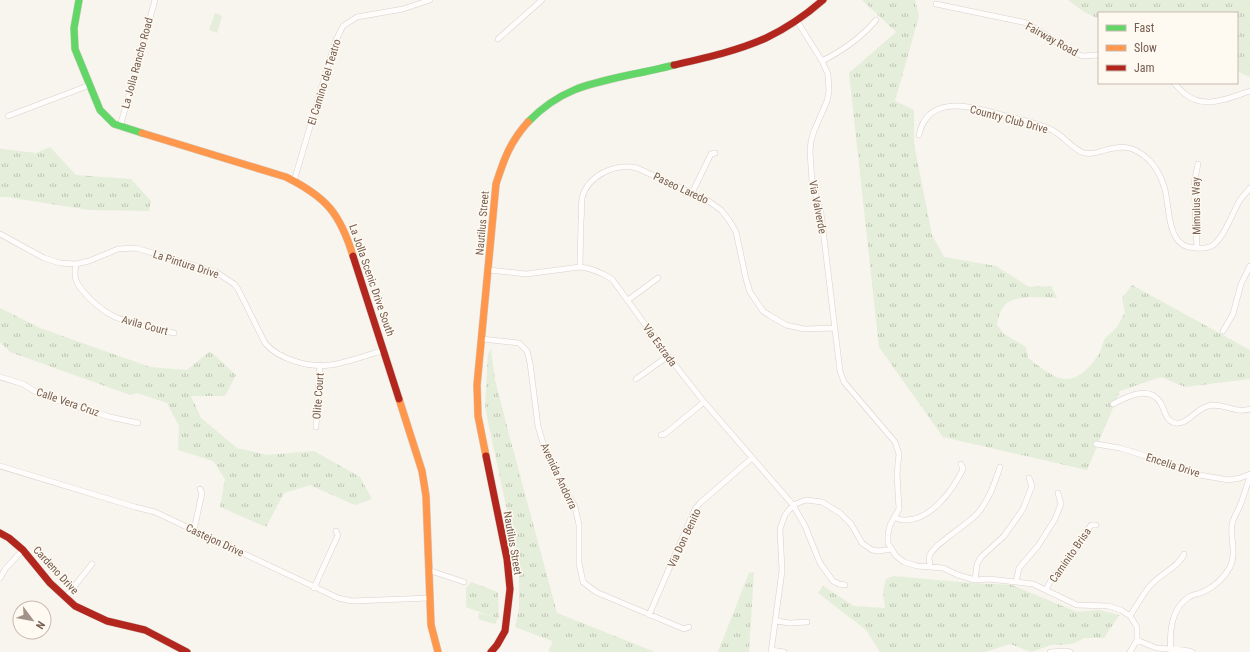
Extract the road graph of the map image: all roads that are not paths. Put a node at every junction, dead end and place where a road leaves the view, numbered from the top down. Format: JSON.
{"nodes":[{"id":1,"x":79,"y":0,"type":"edge"},
{"id":2,"x":155,"y":0,"type":"edge"},
{"id":3,"x":430,"y":0,"type":"edge"},
{"id":4,"x":542,"y":0,"type":"edge"},
{"id":5,"x":823,"y":0,"type":"edge"},
{"id":6,"x":936,"y":4,"type":"dead end"},
{"id":7,"x":876,"y":20,"type":"dead end"},
{"id":8,"x":797,"y":21,"type":"junction"},
{"id":9,"x":498,"y":39,"type":"dead end"},
{"id":10,"x":1098,"y":55,"type":"edge"},
{"id":11,"x":822,"y":61,"type":"junction"},
{"id":12,"x":1175,"y":84,"type":"edge"},
{"id":13,"x":90,"y":85,"type":"junction"},
{"id":14,"x":1250,"y":91,"type":"edge"},
{"id":15,"x":8,"y":116,"type":"dead end"},
{"id":16,"x":120,"y":127,"type":"junction"},
{"id":17,"x":919,"y":134,"type":"dead end"},
{"id":18,"x":715,"y":153,"type":"dead end"},
{"id":19,"x":1198,"y":164,"type":"dead end"},
{"id":20,"x":294,"y":181,"type":"junction"},
{"id":21,"x":1250,"y":188,"type":"edge"},
{"id":22,"x":692,"y":193,"type":"junction"},
{"id":23,"x":0,"y":234,"type":"edge"},
{"id":24,"x":1197,"y":248,"type":"junction"},
{"id":25,"x":76,"y":264,"type":"junction"},
{"id":26,"x":1250,"y":266,"type":"edge"},
{"id":27,"x":580,"y":267,"type":"junction"},
{"id":28,"x":489,"y":270,"type":"junction"},
{"id":29,"x":658,"y":278,"type":"dead end"},
{"id":30,"x":628,"y":300,"type":"junction"},
{"id":31,"x":834,"y":328,"type":"junction"},
{"id":32,"x":1223,"y":331,"type":"dead end"},
{"id":33,"x":174,"y":332,"type":"dead end"},
{"id":34,"x":481,"y":339,"type":"junction"},
{"id":35,"x":384,"y":350,"type":"junction"},
{"id":36,"x":668,"y":356,"type":"junction"},
{"id":37,"x":320,"y":365,"type":"junction"},
{"id":38,"x":0,"y":377,"type":"edge"},
{"id":39,"x":636,"y":379,"type":"dead end"},
{"id":40,"x":704,"y":402,"type":"junction"},
{"id":41,"x":1113,"y":404,"type":"dead end"},
{"id":42,"x":1250,"y":409,"type":"edge"},
{"id":43,"x":138,"y":423,"type":"dead end"},
{"id":44,"x":316,"y":427,"type":"dead end"},
{"id":45,"x":661,"y":434,"type":"dead end"},
{"id":46,"x":1096,"y":444,"type":"dead end"},
{"id":47,"x":752,"y":458,"type":"junction"},
{"id":48,"x":961,"y":464,"type":"dead end"},
{"id":49,"x":0,"y":466,"type":"edge"},
{"id":50,"x":1000,"y":467,"type":"dead end"},
{"id":51,"x":1250,"y":475,"type":"edge"},
{"id":52,"x":1029,"y":478,"type":"dead end"},
{"id":53,"x":200,"y":489,"type":"dead end"},
{"id":54,"x":1058,"y":493,"type":"dead end"},
{"id":55,"x":793,"y":505,"type":"junction"},
{"id":56,"x":894,"y":517,"type":"junction"},
{"id":57,"x":1096,"y":525,"type":"dead end"},
{"id":58,"x":194,"y":530,"type":"junction"},
{"id":59,"x":336,"y":531,"type":"dead end"},
{"id":60,"x":0,"y":533,"type":"edge"},
{"id":61,"x":891,"y":549,"type":"junction"},
{"id":62,"x":23,"y":550,"type":"junction"},
{"id":63,"x":1184,"y":554,"type":"dead end"},
{"id":64,"x":92,"y":564,"type":"dead end"},
{"id":65,"x":930,"y":566,"type":"junction"},
{"id":66,"x":428,"y":570,"type":"junction"},
{"id":67,"x":0,"y":578,"type":"edge"},
{"id":68,"x":975,"y":580,"type":"junction"},
{"id":69,"x":464,"y":582,"type":"dead end"},
{"id":70,"x":1016,"y":582,"type":"junction"},
{"id":71,"x":845,"y":585,"type":"dead end"},
{"id":72,"x":314,"y":588,"type":"junction"},
{"id":73,"x":1046,"y":590,"type":"junction"},
{"id":74,"x":65,"y":598,"type":"junction"},
{"id":75,"x":430,"y":598,"type":"junction"},
{"id":76,"x":649,"y":614,"type":"junction"},
{"id":77,"x":1130,"y":616,"type":"junction"},
{"id":78,"x":776,"y":620,"type":"junction"},
{"id":79,"x":807,"y":622,"type":"dead end"},
{"id":80,"x":689,"y":627,"type":"dead end"},
{"id":81,"x":1137,"y":640,"type":"junction"},
{"id":82,"x":771,"y":651,"type":"edge"},
{"id":83,"x":1170,"y":651,"type":"edge"},
{"id":84,"x":187,"y":652,"type":"edge"},
{"id":85,"x":438,"y":652,"type":"edge"},
{"id":86,"x":492,"y":652,"type":"edge"},
{"id":87,"x":784,"y":652,"type":"edge"},
{"id":88,"x":1050,"y":652,"type":"edge"},
{"id":89,"x":1070,"y":652,"type":"edge"},
{"id":90,"x":1130,"y":652,"type":"edge"},
{"id":91,"x":1192,"y":652,"type":"edge"}],
"edges":[{"from":1,"to":13,"type":"street","name":"La Jolla Scenic Drive South"},
{"from":2,"to":16,"type":"street","name":"La Jolla Rancho Road"},
{"from":3,"to":20,"type":"street","name":"El Camino del Teatro"},
{"from":4,"to":9,"type":"street"},
{"from":5,"to":8,"type":"street","name":"Nautilus Street"},
{"from":6,"to":10,"type":"street","name":"Fairway Road"},
{"from":7,"to":11,"type":"street"},
{"from":8,"to":11,"type":"street","name":"Via Valverde"},
{"from":8,"to":28,"type":"street","name":"Nautilus Street"},
{"from":11,"to":31,"type":"street","name":"Via Valverde"},
{"from":12,"to":14,"type":"street"},
{"from":13,"to":15,"type":"street"},
{"from":13,"to":16,"type":"street","name":"La Jolla Scenic Drive South"},
{"from":16,"to":20,"type":"street","name":"La Jolla Scenic Drive South"},
{"from":17,"to":24,"type":"street","name":"Country Club Drive"},
{"from":18,"to":22,"type":"street"},
{"from":19,"to":24,"type":"street","name":"Mimulus Way"},
{"from":20,"to":35,"type":"street","name":"La Jolla Scenic Drive South"},
{"from":21,"to":24,"type":"street"},
{"from":22,"to":27,"type":"street","name":"Paseo Laredo"},
{"from":22,"to":31,"type":"street","name":"Paseo Laredo"},
{"from":23,"to":25,"type":"street","name":"La Pintura Drive"},
{"from":25,"to":33,"type":"street","name":"Avila Court"},
{"from":25,"to":37,"type":"street","name":"La Pintura Drive"},
{"from":26,"to":32,"type":"street"},
{"from":27,"to":28,"type":"street","name":"Via Estrada"},
{"from":27,"to":30,"type":"street","name":"Via Estrada"},
{"from":28,"to":34,"type":"street","name":"Nautilus Street"},
{"from":29,"to":30,"type":"street"},
{"from":30,"to":36,"type":"street","name":"Via Estrada"},
{"from":31,"to":56,"type":"street","name":"Via Valverde"},
{"from":34,"to":76,"type":"street","name":"Avenida Andorra"},
{"from":34,"to":86,"type":"street","name":"Nautilus Street"},
{"from":35,"to":37,"type":"street","name":"La Pintura Drive"},
{"from":35,"to":66,"type":"street","name":"La Jolla Scenic Drive South"},
{"from":36,"to":39,"type":"street"},
{"from":36,"to":40,"type":"street","name":"Via Estrada"},
{"from":37,"to":44,"type":"street","name":"Olite Court"},
{"from":38,"to":43,"type":"street","name":"Calle Vera Cruz"},
{"from":40,"to":45,"type":"street"},
{"from":40,"to":47,"type":"street","name":"Via Estrada"},
{"from":41,"to":42,"type":"street"},
{"from":46,"to":51,"type":"street","name":"Encelia Drive"},
{"from":47,"to":55,"type":"street","name":"Via Estrada"},
{"from":47,"to":76,"type":"street","name":"Via Don Benito"},
{"from":48,"to":56,"type":"street"},
{"from":49,"to":58,"type":"street","name":"Castejon Drive"},
{"from":50,"to":65,"type":"street"},
{"from":51,"to":83,"type":"street"},
{"from":52,"to":68,"type":"street"},
{"from":53,"to":58,"type":"street"},
{"from":54,"to":70,"type":"street"},
{"from":55,"to":61,"type":"street"},
{"from":55,"to":71,"type":"street","name":"Via Estrada"},
{"from":55,"to":78,"type":"street"},
{"from":56,"to":61,"type":"street","name":"Via Valverde"},
{"from":57,"to":73,"type":"street","name":"Caminito Brisa"},
{"from":58,"to":72,"type":"street","name":"Castejon Drive"},
{"from":59,"to":72,"type":"street"},
{"from":60,"to":62,"type":"street","name":"Cardeno Drive"},
{"from":61,"to":65,"type":"street"},
{"from":62,"to":67,"type":"street"},
{"from":62,"to":74,"type":"street","name":"Cardeno Drive"},
{"from":63,"to":77,"type":"street"},
{"from":64,"to":74,"type":"street"},
{"from":65,"to":68,"type":"street"},
{"from":66,"to":69,"type":"street"},
{"from":66,"to":75,"type":"street","name":"La Jolla Scenic Drive South"},
{"from":68,"to":70,"type":"street"},
{"from":70,"to":73,"type":"street"},
{"from":72,"to":75,"type":"street","name":"Castejon Drive"},
{"from":73,"to":77,"type":"street"},
{"from":74,"to":84,"type":"street","name":"Cardeno Drive"},
{"from":75,"to":85,"type":"street","name":"La Jolla Scenic Drive South"},
{"from":76,"to":80,"type":"street","name":"Avenida Andorra"},
{"from":77,"to":81,"type":"street"},
{"from":78,"to":79,"type":"street"},
{"from":78,"to":82,"type":"street"},
{"from":81,"to":83,"type":"street"},
{"from":81,"to":90,"type":"street"},
{"from":82,"to":87,"type":"street"},
{"from":83,"to":91,"type":"street"},
{"from":88,"to":89,"type":"street"}]}
